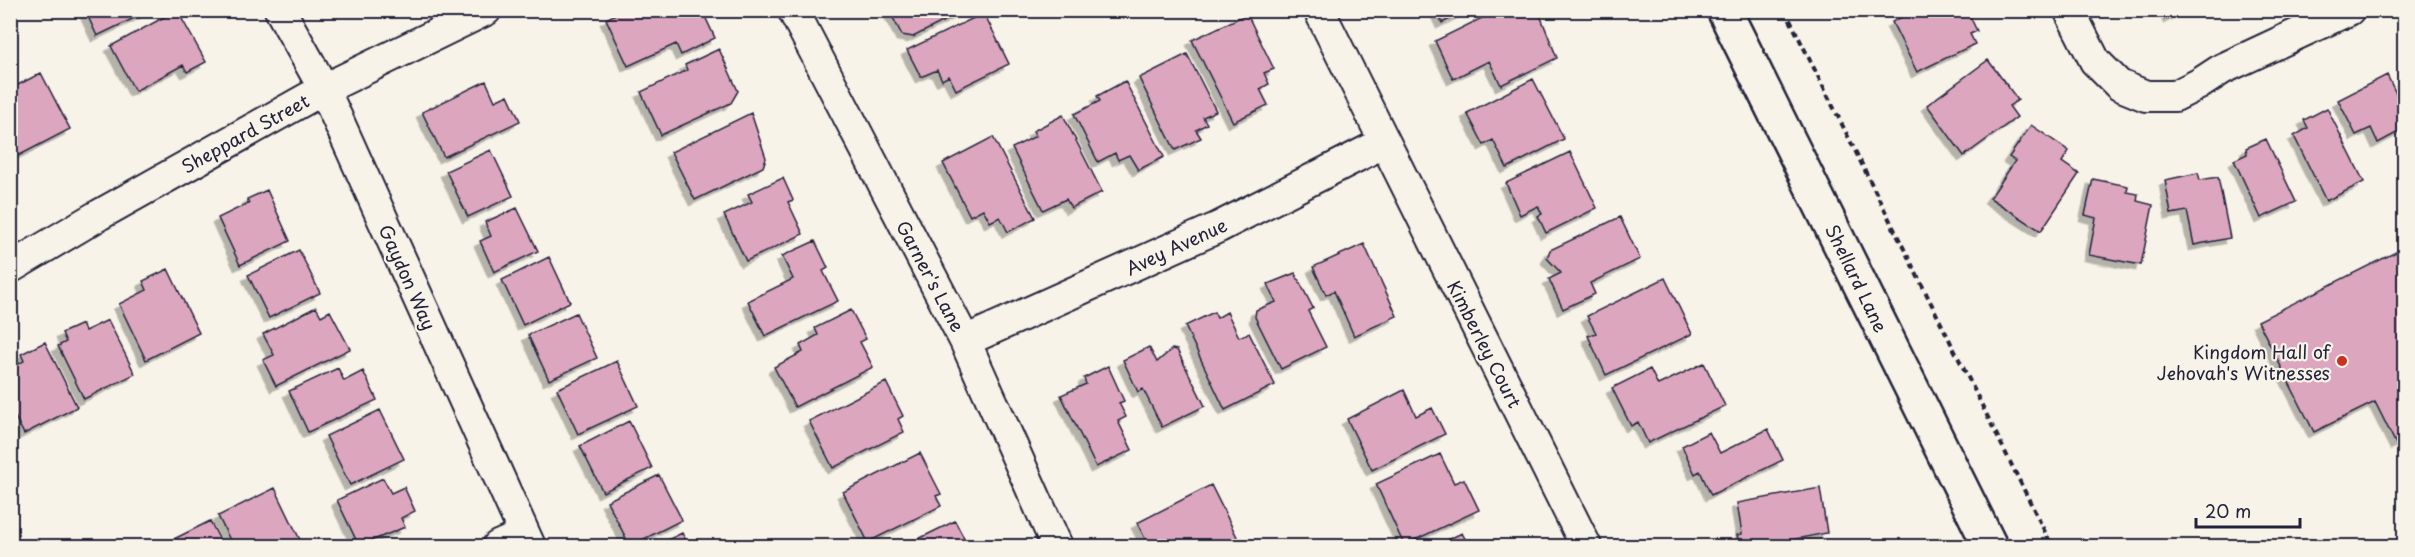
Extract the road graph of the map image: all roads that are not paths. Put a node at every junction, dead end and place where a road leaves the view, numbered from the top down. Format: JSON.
{"nodes":[{"id":1,"x":280,"y":10,"type":"edge"},
{"id":2,"x":486,"y":10,"type":"edge"},
{"id":3,"x":793,"y":10,"type":"edge"},
{"id":4,"x":1319,"y":10,"type":"edge"},
{"id":5,"x":1724,"y":10,"type":"edge"},
{"id":6,"x":2069,"y":10,"type":"edge"},
{"id":7,"x":2349,"y":10,"type":"edge"},
{"id":8,"x":324,"y":89,"type":"junction"},
{"id":9,"x":1383,"y":142,"type":"junction"},
{"id":10,"x":10,"y":268,"type":"edge"},
{"id":11,"x":965,"y":341,"type":"junction"},
{"id":12,"x":517,"y":542,"type":"edge"},
{"id":13,"x":1057,"y":546,"type":"edge"},
{"id":14,"x":1586,"y":546,"type":"edge"},
{"id":15,"x":1990,"y":546,"type":"edge"}],
"edges":[{"from":1,"to":8,"type":"street","name":"Gaydon Way"},
{"from":2,"to":8,"type":"street","name":"Sheppard Street"},
{"from":3,"to":11,"type":"street","name":"Garner's Lane"},
{"from":4,"to":9,"type":"street","name":"Kimberley Court"},
{"from":5,"to":15,"type":"main road","name":"Shellard Lane"},
{"from":6,"to":7,"type":"street"},
{"from":8,"to":10,"type":"street","name":"Sheppard Street"},
{"from":8,"to":12,"type":"street","name":"Gaydon Way"},
{"from":9,"to":11,"type":"street","name":"Avey Avenue"},
{"from":9,"to":14,"type":"street","name":"Kimberley Court"},
{"from":11,"to":13,"type":"street","name":"Garner's Lane"}]}
